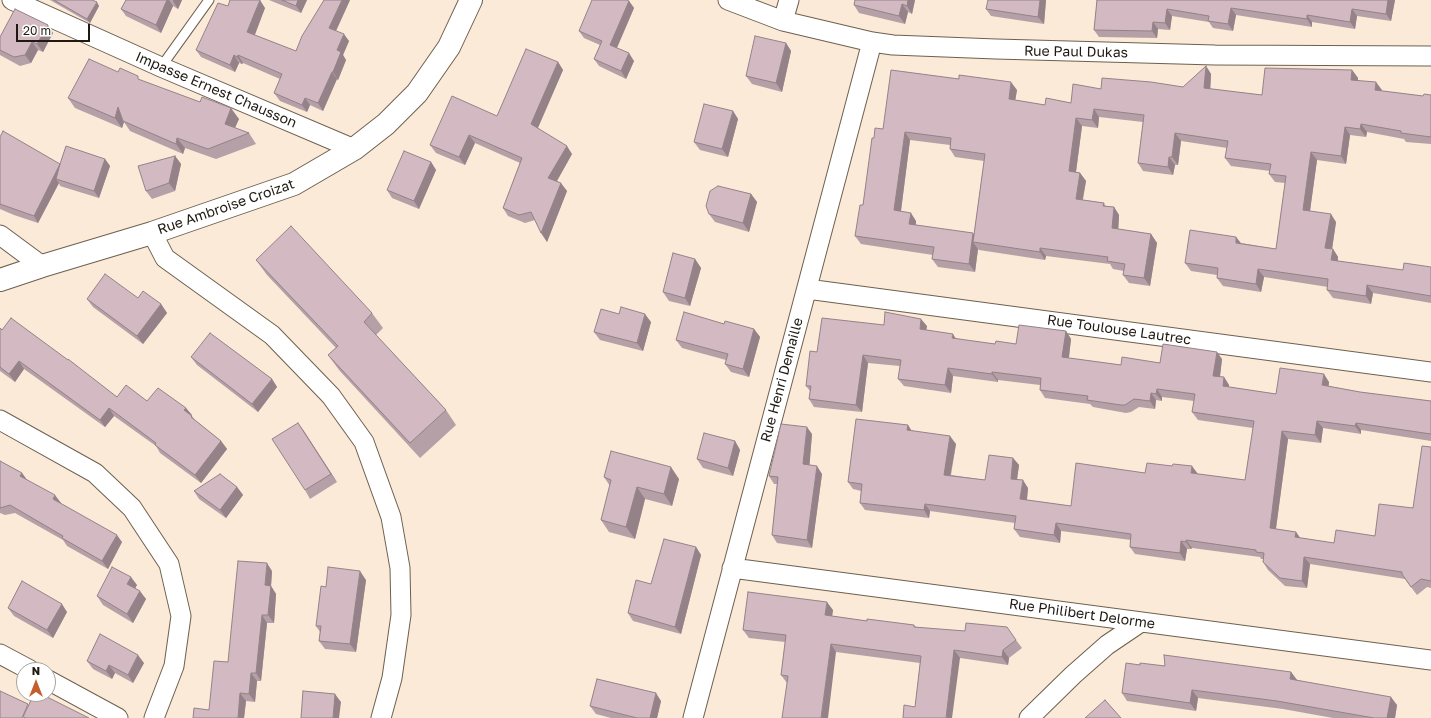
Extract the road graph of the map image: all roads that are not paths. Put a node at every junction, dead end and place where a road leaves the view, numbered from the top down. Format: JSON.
{"nodes":[{"id":1,"x":12,"y":0,"type":"edge"},
{"id":2,"x":209,"y":0,"type":"edge"},
{"id":3,"x":471,"y":0,"type":"edge"},
{"id":4,"x":728,"y":0,"type":"edge"},
{"id":5,"x":789,"y":0,"type":"edge"},
{"id":6,"x":783,"y":21,"type":"junction"},
{"id":7,"x":872,"y":42,"type":"junction"},
{"id":8,"x":1431,"y":56,"type":"edge"},
{"id":9,"x":160,"y":67,"type":"junction"},
{"id":10,"x":354,"y":149,"type":"junction"},
{"id":11,"x":152,"y":233,"type":"junction"},
{"id":12,"x":0,"y":235,"type":"edge"},
{"id":13,"x":42,"y":266,"type":"junction"},
{"id":14,"x":0,"y":280,"type":"edge"},
{"id":15,"x":807,"y":289,"type":"junction"},
{"id":16,"x":1431,"y":372,"type":"edge"},
{"id":17,"x":0,"y":420,"type":"edge"},
{"id":18,"x":732,"y":568,"type":"junction"},
{"id":19,"x":1141,"y":622,"type":"junction"},
{"id":20,"x":0,"y":654,"type":"edge"},
{"id":21,"x":1431,"y":660,"type":"edge"},
{"id":22,"x":16,"y":663,"type":"edge"},
{"id":23,"x":56,"y":684,"type":"edge"},
{"id":24,"x":118,"y":718,"type":"edge"},
{"id":25,"x":154,"y":718,"type":"edge"},
{"id":26,"x":381,"y":718,"type":"edge"},
{"id":27,"x":692,"y":718,"type":"edge"},
{"id":28,"x":1029,"y":718,"type":"edge"}],
"edges":[{"from":1,"to":9,"type":"street","name":"Impasse Ernest Chausson"},
{"from":2,"to":9,"type":"lane"},
{"from":3,"to":10,"type":"street","name":"Rue Ambroise Croizat"},
{"from":4,"to":6,"type":"street","name":"Rue Paul Dukas"},
{"from":5,"to":6,"type":"street"},
{"from":6,"to":7,"type":"street","name":"Rue Paul Dukas"},
{"from":7,"to":8,"type":"street","name":"Rue Paul Dukas"},
{"from":7,"to":15,"type":"street","name":"Rue Henri Demaille"},
{"from":9,"to":10,"type":"street","name":"Impasse Ernest Chausson"},
{"from":10,"to":11,"type":"street","name":"Rue Ambroise Croizat"},
{"from":11,"to":13,"type":"street","name":"Rue Ambroise Croizat"},
{"from":11,"to":26,"type":"street"},
{"from":12,"to":13,"type":"street"},
{"from":13,"to":14,"type":"street","name":"Rue Ambroise Croizat"},
{"from":15,"to":16,"type":"street","name":"Rue Toulouse Lautrec"},
{"from":15,"to":18,"type":"street","name":"Rue Henri Demaille"},
{"from":17,"to":25,"type":"street"},
{"from":18,"to":19,"type":"street","name":"Rue Philibert Delorme"},
{"from":18,"to":27,"type":"street","name":"Rue Henri Demaille"},
{"from":19,"to":21,"type":"street","name":"Rue Philibert Delorme"},
{"from":19,"to":28,"type":"street"},
{"from":20,"to":22,"type":"street"},
{"from":23,"to":24,"type":"street"}]}
